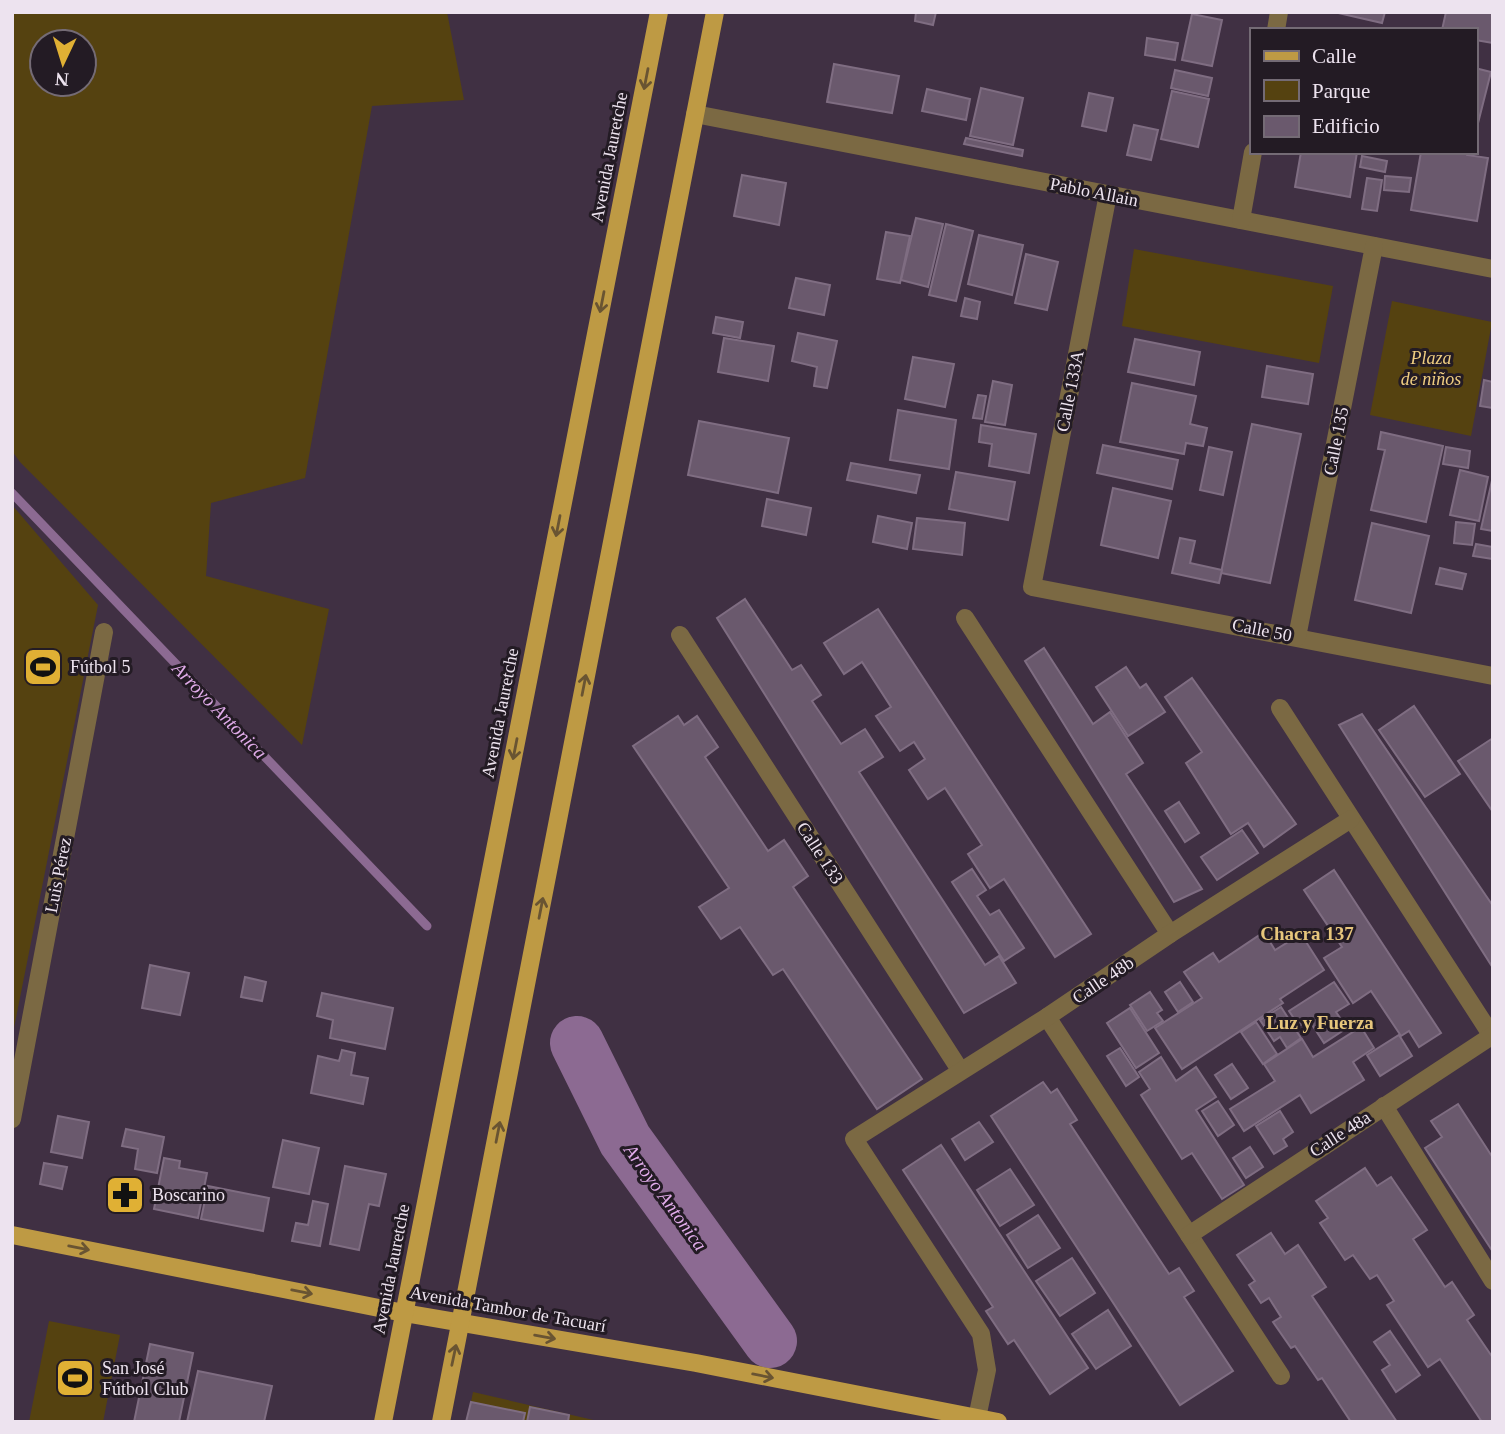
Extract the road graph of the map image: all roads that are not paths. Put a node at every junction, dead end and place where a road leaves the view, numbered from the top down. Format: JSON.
{"nodes":[{"id":1,"x":659,"y":12,"type":"edge"},
{"id":2,"x":715,"y":12,"type":"edge"},
{"id":3,"x":695,"y":114,"type":"junction"},
{"id":4,"x":1253,"y":154,"type":"edge"},
{"id":5,"x":1108,"y":194,"type":"junction"},
{"id":6,"x":1241,"y":220,"type":"junction"},
{"id":7,"x":1374,"y":246,"type":"junction"},
{"id":8,"x":1493,"y":269,"type":"edge"},
{"id":9,"x":1032,"y":587,"type":"joint"},
{"id":10,"x":965,"y":618,"type":"dead end"},
{"id":11,"x":104,"y":632,"type":"dead end"},
{"id":12,"x":680,"y":635,"type":"dead end"},
{"id":13,"x":1297,"y":637,"type":"junction"},
{"id":14,"x":1493,"y":676,"type":"edge"},
{"id":15,"x":1280,"y":708,"type":"dead end"},
{"id":16,"x":1351,"y":819,"type":"junction"},
{"id":17,"x":1170,"y":934,"type":"junction"},
{"id":18,"x":1047,"y":1017,"type":"junction"},
{"id":19,"x":1492,"y":1035,"type":"edge"},
{"id":20,"x":960,"y":1070,"type":"junction"},
{"id":21,"x":1384,"y":1106,"type":"junction"},
{"id":22,"x":12,"y":1119,"type":"edge"},
{"id":23,"x":12,"y":1235,"type":"edge"},
{"id":24,"x":1189,"y":1235,"type":"junction"},
{"id":25,"x":1493,"y":1281,"type":"edge"},
{"id":26,"x":404,"y":1313,"type":"junction"},
{"id":27,"x":461,"y":1323,"type":"junction"},
{"id":28,"x":1281,"y":1376,"type":"dead end"},
{"id":29,"x":977,"y":1418,"type":"junction"},
{"id":30,"x":383,"y":1422,"type":"edge"},
{"id":31,"x":441,"y":1422,"type":"edge"},
{"id":32,"x":998,"y":1422,"type":"edge"}],
"edges":[{"from":1,"to":26,"type":"main road","name":"Avenida Jauretche","one_way":true},
{"from":2,"to":3,"type":"main road"},
{"from":3,"to":5,"type":"street","name":"Pablo Allain"},
{"from":27,"to":3,"type":"main road","one_way":true},
{"from":4,"to":6,"type":"street"},
{"from":5,"to":6,"type":"street","name":"Pablo Allain"},
{"from":5,"to":9,"type":"street","name":"Calle 133A"},
{"from":6,"to":7,"type":"street","name":"Pablo Allain"},
{"from":7,"to":8,"type":"street","name":"Pablo Allain"},
{"from":7,"to":13,"type":"street","name":"Calle 135"},
{"from":9,"to":13,"type":"street","name":"Calle 50"},
{"from":10,"to":17,"type":"street"},
{"from":11,"to":22,"type":"street","name":"Luis Pérez"},
{"from":12,"to":20,"type":"street","name":"Calle 133"},
{"from":13,"to":14,"type":"street","name":"Calle 50"},
{"from":15,"to":16,"type":"street"},
{"from":16,"to":17,"type":"street","name":"Calle 48b"},
{"from":16,"to":19,"type":"street"},
{"from":17,"to":18,"type":"street","name":"Calle 48b"},
{"from":18,"to":20,"type":"street","name":"Calle 48b"},
{"from":18,"to":24,"type":"street"},
{"from":19,"to":21,"type":"street","name":"Calle 48a"},
{"from":20,"to":29,"type":"street","name":"Calle 48b"},
{"from":21,"to":24,"type":"street","name":"Calle 48a"},
{"from":21,"to":25,"type":"street"},
{"from":23,"to":26,"type":"main road","name":"Avenida Tambor de Tacuarí","one_way":true},
{"from":24,"to":28,"type":"street"},
{"from":26,"to":27,"type":"main road","name":"Avenida Tambor de Tacuarí"},
{"from":26,"to":30,"type":"main road","name":"Avenida Jauretche"},
{"from":27,"to":29,"type":"main road","name":"Avenida Tambor de Tacuarí","one_way":true},
{"from":31,"to":27,"type":"main road","one_way":true},
{"from":29,"to":32,"type":"main road","name":"Avenida Tambor de Tacuarí"}]}
